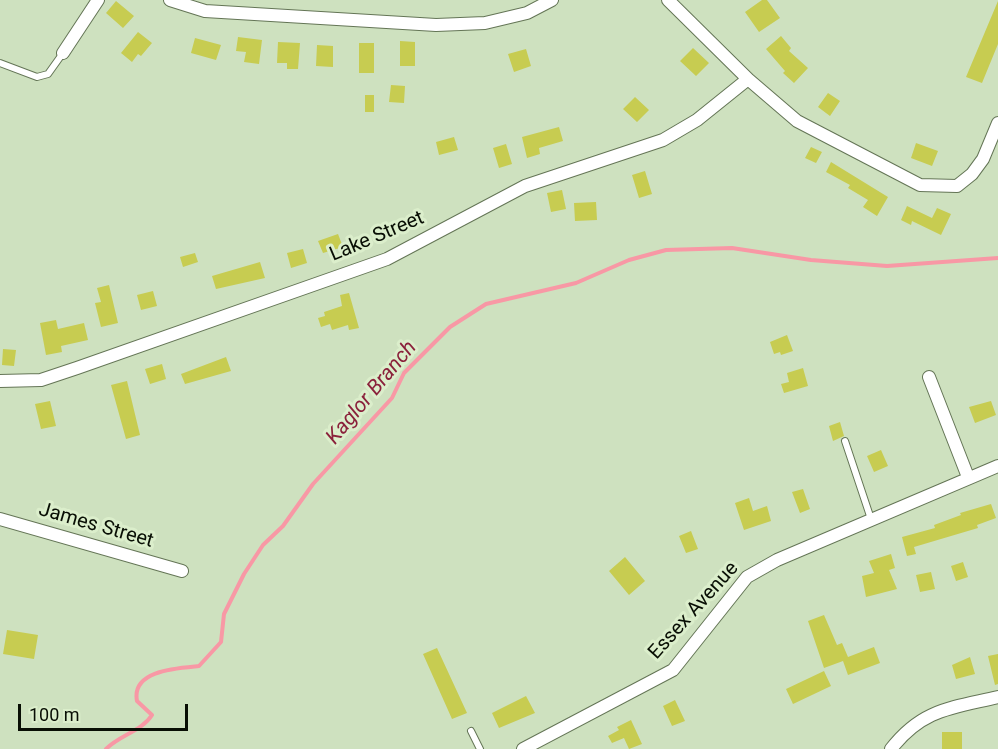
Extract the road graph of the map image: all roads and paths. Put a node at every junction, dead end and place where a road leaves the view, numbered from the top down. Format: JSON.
{"nodes":[{"id":1,"x":98,"y":0,"type":"edge"},
{"id":2,"x":170,"y":0,"type":"edge"},
{"id":3,"x":552,"y":0,"type":"edge"},
{"id":4,"x":668,"y":0,"type":"edge"},
{"id":5,"x":63,"y":53,"type":"joint"},
{"id":6,"x":0,"y":63,"type":"edge"},
{"id":7,"x":748,"y":79,"type":"junction"},
{"id":8,"x":998,"y":123,"type":"edge"},
{"id":9,"x":929,"y":377,"type":"dead end"},
{"id":10,"x":0,"y":381,"type":"edge"},
{"id":11,"x":845,"y":441,"type":"dead end"},
{"id":12,"x":998,"y":466,"type":"edge"},
{"id":13,"x":968,"y":477,"type":"junction"},
{"id":14,"x":0,"y":519,"type":"edge"},
{"id":15,"x":871,"y":519,"type":"junction"},
{"id":16,"x":182,"y":571,"type":"dead end"},
{"id":17,"x":998,"y":697,"type":"edge"},
{"id":18,"x":471,"y":731,"type":"dead end"},
{"id":19,"x":480,"y":749,"type":"edge"},
{"id":20,"x":523,"y":749,"type":"edge"},
{"id":21,"x":891,"y":749,"type":"edge"}],
"edges":[{"from":1,"to":5,"type":"street"},
{"from":2,"to":3,"type":"street"},
{"from":4,"to":7,"type":"street"},
{"from":5,"to":6,"type":"lane"},
{"from":7,"to":8,"type":"street"},
{"from":7,"to":10,"type":"street","name":"Lake Street"},
{"from":9,"to":13,"type":"street"},
{"from":11,"to":15,"type":"lane"},
{"from":12,"to":13,"type":"street","name":"Essex Avenue"},
{"from":13,"to":15,"type":"street","name":"Essex Avenue"},
{"from":14,"to":16,"type":"street","name":"James Street"},
{"from":15,"to":20,"type":"street","name":"Essex Avenue"},
{"from":17,"to":21,"type":"street"},
{"from":18,"to":19,"type":"lane"}]}
